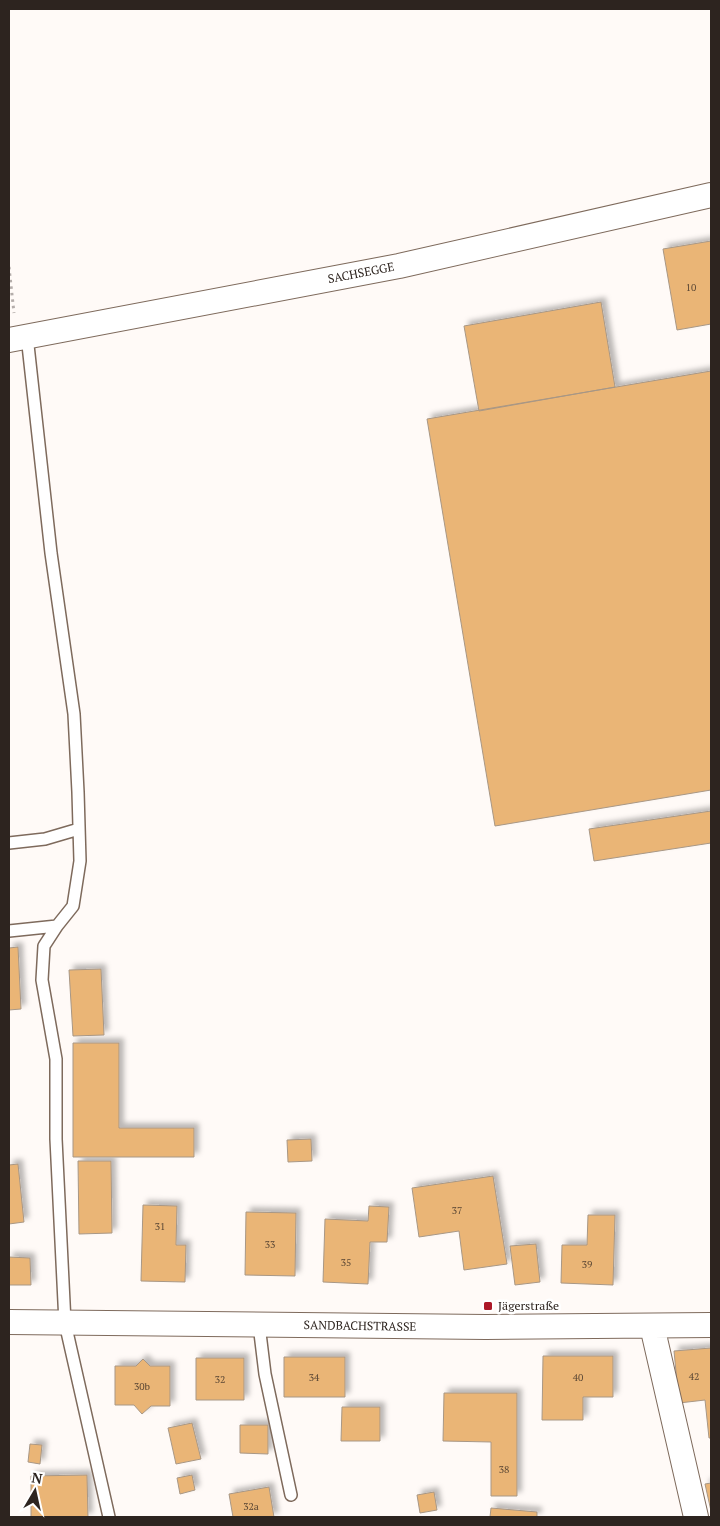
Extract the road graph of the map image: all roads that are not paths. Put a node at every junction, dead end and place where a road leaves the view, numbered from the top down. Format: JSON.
{"nodes":[{"id":1,"x":711,"y":194,"type":"edge"},
{"id":2,"x":18,"y":338,"type":"edge"},
{"id":3,"x":79,"y":829,"type":"junction"},
{"id":4,"x":9,"y":843,"type":"edge"},
{"id":5,"x":57,"y":926,"type":"junction"},
{"id":6,"x":9,"y":930,"type":"edge"},
{"id":7,"x":9,"y":1322,"type":"edge"},
{"id":8,"x":64,"y":1323,"type":"junction"},
{"id":9,"x":259,"y":1325,"type":"junction"},
{"id":10,"x":711,"y":1325,"type":"edge"},
{"id":11,"x":652,"y":1326,"type":"junction"},
{"id":12,"x":291,"y":1495,"type":"dead end"},
{"id":13,"x":109,"y":1517,"type":"edge"},
{"id":14,"x":696,"y":1517,"type":"edge"}],
"edges":[{"from":1,"to":2,"type":"street","name":"SACHSEGGE"},
{"from":2,"to":3,"type":"lane"},
{"from":3,"to":4,"type":"lane"},
{"from":3,"to":5,"type":"lane"},
{"from":5,"to":6,"type":"lane"},
{"from":5,"to":8,"type":"lane"},
{"from":7,"to":8,"type":"street","name":"SANDBACHSTRASSE"},
{"from":8,"to":9,"type":"street","name":"SANDBACHSTRASSE"},
{"from":8,"to":13,"type":"lane"},
{"from":9,"to":11,"type":"street","name":"SANDBACHSTRASSE"},
{"from":9,"to":12,"type":"lane"},
{"from":10,"to":11,"type":"street","name":"SANDBACHSTRASSE"},
{"from":11,"to":14,"type":"street"}]}
